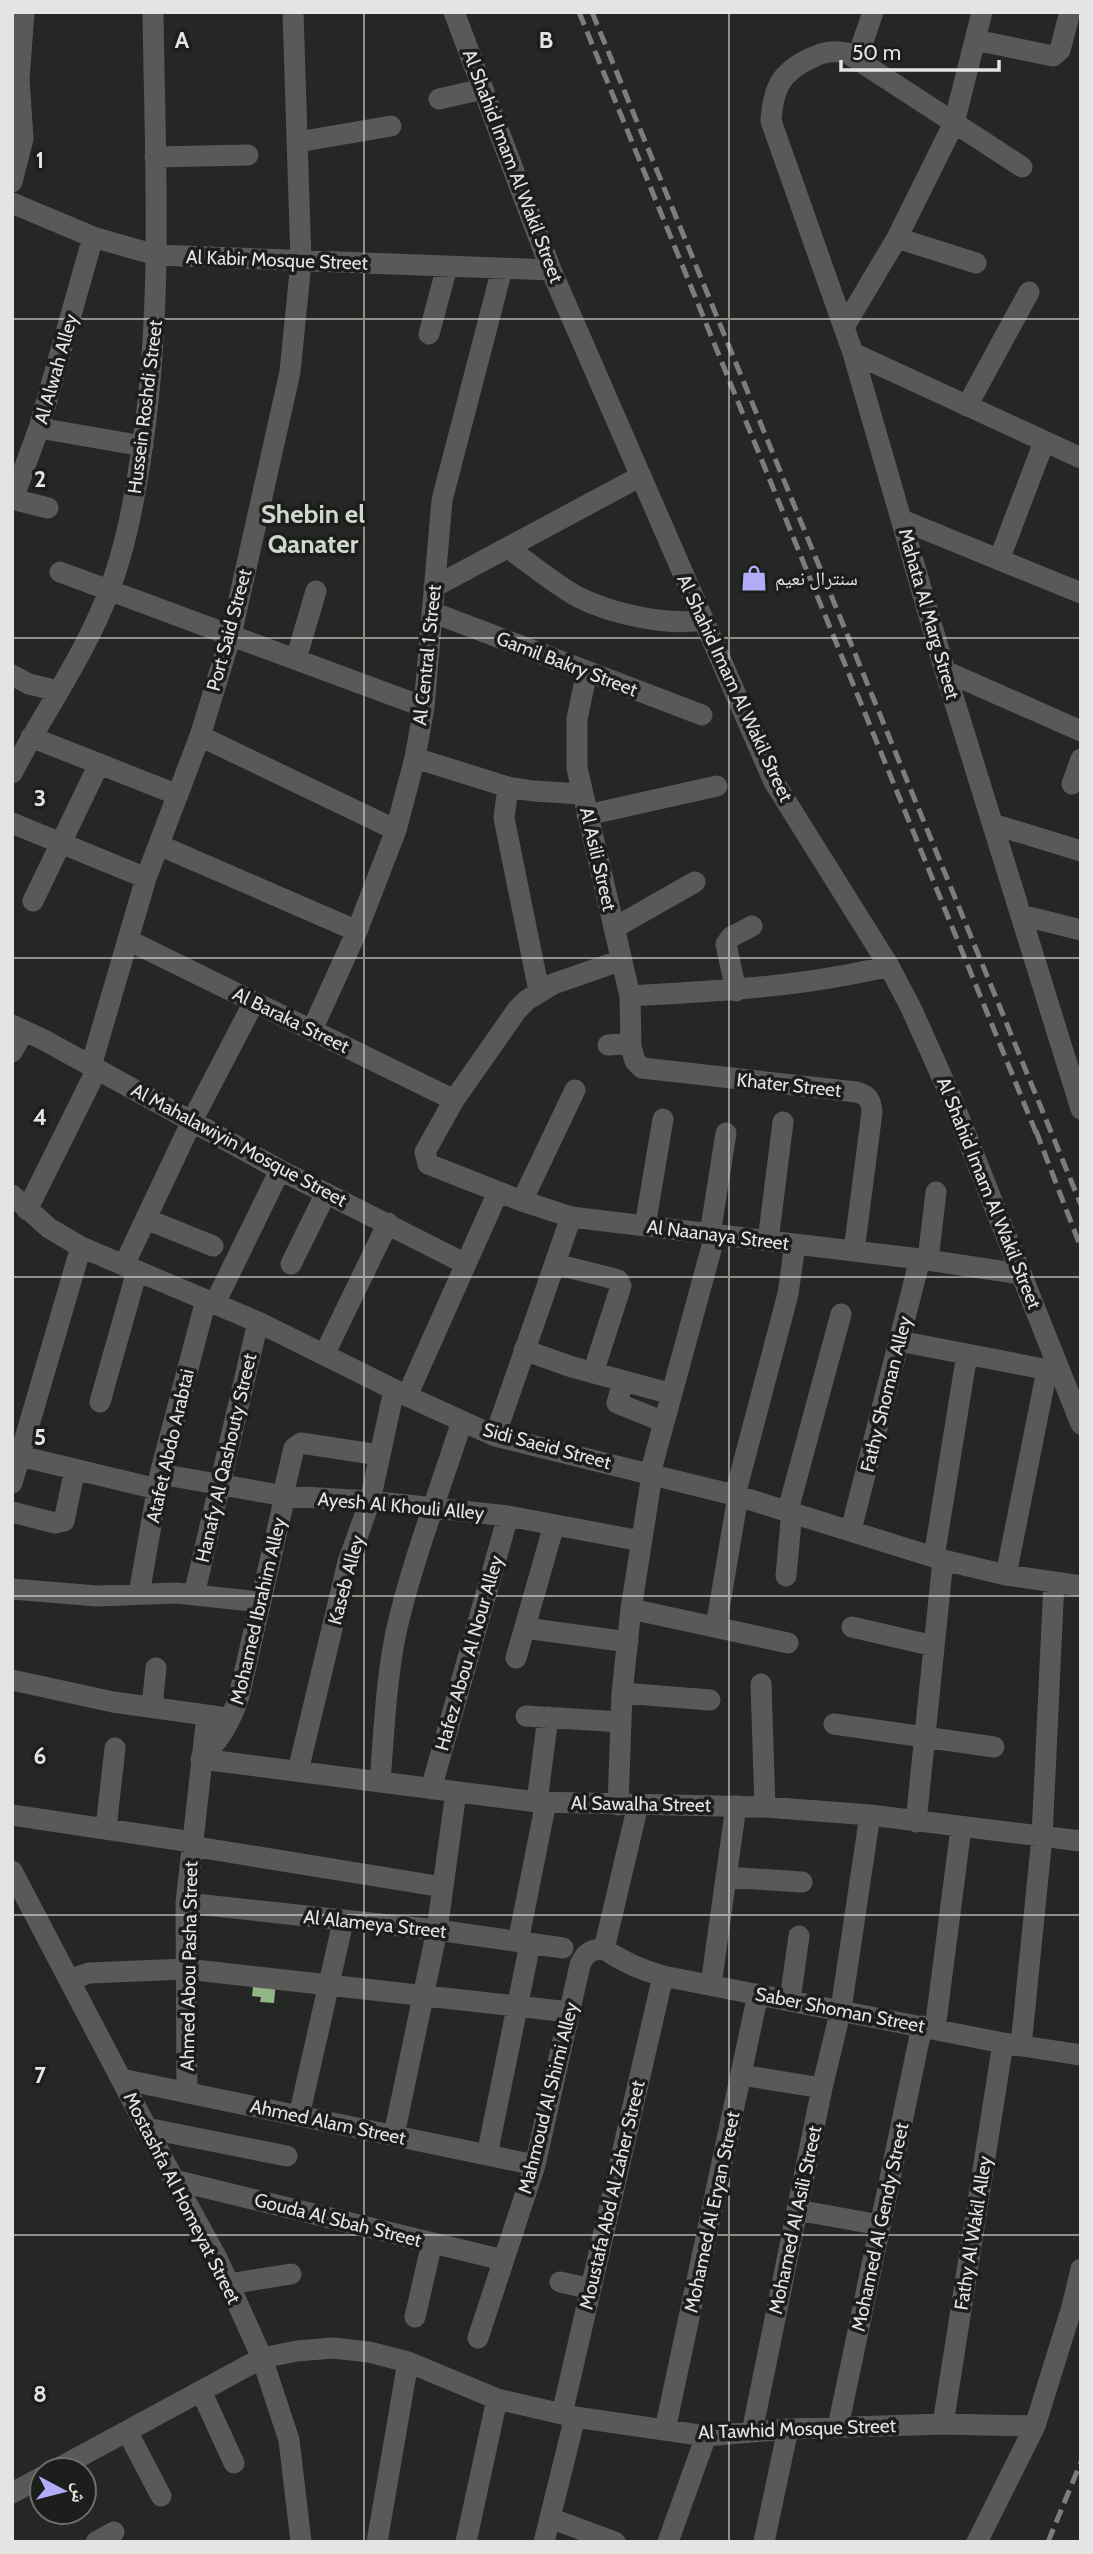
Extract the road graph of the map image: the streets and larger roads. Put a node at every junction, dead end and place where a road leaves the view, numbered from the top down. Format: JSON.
{"nodes":[{"id":1,"x":153,"y":12,"type":"edge"},
{"id":2,"x":293,"y":12,"type":"edge"},
{"id":3,"x":454,"y":12,"type":"edge"},
{"id":4,"x":873,"y":12,"type":"edge"},
{"id":5,"x":982,"y":12,"type":"edge"},
{"id":6,"x":1070,"y":12,"type":"edge"},
{"id":7,"x":19,"y":26,"type":"edge"},
{"id":8,"x":975,"y":40,"type":"junction"},
{"id":9,"x":857,"y":59,"type":"junction"},
{"id":10,"x":483,"y":89,"type":"junction"},
{"id":11,"x":439,"y":99,"type":"dead end"},
{"id":12,"x":17,"y":109,"type":"edge"},
{"id":13,"x":954,"y":123,"type":"junction"},
{"id":14,"x":391,"y":126,"type":"dead end"},
{"id":15,"x":298,"y":142,"type":"junction"},
{"id":16,"x":248,"y":155,"type":"dead end"},
{"id":17,"x":155,"y":157,"type":"junction"},
{"id":18,"x":1022,"y":167,"type":"dead end"},
{"id":19,"x":12,"y":182,"type":"edge"},
{"id":20,"x":12,"y":203,"type":"edge"},
{"id":21,"x":93,"y":237,"type":"junction"},
{"id":22,"x":897,"y":238,"type":"junction"},
{"id":23,"x":156,"y":255,"type":"junction"},
{"id":24,"x":302,"y":262,"type":"junction"},
{"id":25,"x":976,"y":263,"type":"dead end"},
{"id":26,"x":447,"y":267,"type":"junction"},
{"id":27,"x":502,"y":269,"type":"junction"},
{"id":28,"x":551,"y":270,"type":"junction"},
{"id":29,"x":1029,"y":292,"type":"dead end"},
{"id":30,"x":844,"y":327,"type":"junction"},
{"id":31,"x":429,"y":334,"type":"dead end"},
{"id":32,"x":853,"y":354,"type":"junction"},
{"id":33,"x":968,"y":406,"type":"junction"},
{"id":34,"x":39,"y":428,"type":"junction"},
{"id":35,"x":1044,"y":442,"type":"junction"},
{"id":36,"x":143,"y":446,"type":"junction"},
{"id":37,"x":21,"y":451,"type":"edge"},
{"id":38,"x":1081,"y":458,"type":"edge"},
{"id":39,"x":640,"y":476,"type":"junction"},
{"id":40,"x":13,"y":499,"type":"edge"},
{"id":41,"x":48,"y":508,"type":"dead end"},
{"id":42,"x":902,"y":520,"type":"junction"},
{"id":43,"x":508,"y":548,"type":"junction"},
{"id":44,"x":999,"y":560,"type":"junction"},
{"id":45,"x":60,"y":572,"type":"dead end"},
{"id":46,"x":434,"y":587,"type":"junction"},
{"id":47,"x":110,"y":590,"type":"junction"},
{"id":48,"x":316,"y":591,"type":"dead end"},
{"id":49,"x":1081,"y":593,"type":"edge"},
{"id":50,"x":432,"y":612,"type":"junction"},
{"id":51,"x":704,"y":620,"type":"junction"},
{"id":52,"x":231,"y":635,"type":"junction"},
{"id":53,"x":296,"y":659,"type":"junction"},
{"id":54,"x":587,"y":671,"type":"junction"},
{"id":55,"x":946,"y":671,"type":"junction"},
{"id":56,"x":12,"y":675,"type":"edge"},
{"id":57,"x":58,"y":691,"type":"junction"},
{"id":58,"x":424,"y":707,"type":"junction"},
{"id":59,"x":702,"y":715,"type":"dead end"},
{"id":60,"x":1081,"y":731,"type":"edge"},
{"id":61,"x":200,"y":736,"type":"junction"},
{"id":62,"x":31,"y":737,"type":"junction"},
{"id":63,"x":415,"y":758,"type":"junction"},
{"id":64,"x":1081,"y":759,"type":"edge"},
{"id":65,"x":99,"y":764,"type":"junction"},
{"id":66,"x":12,"y":773,"type":"edge"},
{"id":67,"x":1072,"y":784,"type":"dead end"},
{"id":68,"x":717,"y":786,"type":"dead end"},
{"id":69,"x":508,"y":787,"type":"junction"},
{"id":70,"x":582,"y":793,"type":"junction"},
{"id":71,"x":178,"y":794,"type":"junction"},
{"id":72,"x":587,"y":815,"type":"junction"},
{"id":73,"x":12,"y":823,"type":"edge"},
{"id":74,"x":993,"y":824,"type":"junction"},
{"id":75,"x":396,"y":831,"type":"junction"},
{"id":76,"x":61,"y":842,"type":"junction"},
{"id":77,"x":159,"y":845,"type":"junction"},
{"id":78,"x":1081,"y":851,"type":"edge"},
{"id":79,"x":146,"y":878,"type":"junction"},
{"id":80,"x":695,"y":883,"type":"dead end"},
{"id":81,"x":33,"y":901,"type":"dead end"},
{"id":82,"x":1021,"y":915,"type":"junction"},
{"id":83,"x":752,"y":926,"type":"dead end"},
{"id":84,"x":614,"y":928,"type":"junction"},
{"id":85,"x":1081,"y":930,"type":"edge"},
{"id":86,"x":357,"y":931,"type":"junction"},
{"id":87,"x":128,"y":940,"type":"junction"},
{"id":88,"x":622,"y":960,"type":"junction"},
{"id":89,"x":889,"y":966,"type":"junction"},
{"id":90,"x":736,"y":990,"type":"junction"},
{"id":91,"x":539,"y":991,"type":"junction"},
{"id":92,"x":630,"y":996,"type":"junction"},
{"id":93,"x":254,"y":1002,"type":"junction"},
{"id":94,"x":18,"y":1028,"type":"edge"},
{"id":95,"x":312,"y":1030,"type":"junction"},
{"id":96,"x":608,"y":1045,"type":"dead end"},
{"id":97,"x":631,"y":1047,"type":"junction"},
{"id":98,"x":12,"y":1052,"type":"edge"},
{"id":99,"x":1073,"y":1058,"type":"edge"},
{"id":100,"x":94,"y":1067,"type":"junction"},
{"id":101,"x":575,"y":1090,"type":"dead end"},
{"id":102,"x":454,"y":1100,"type":"junction"},
{"id":103,"x":1081,"y":1109,"type":"edge"},
{"id":104,"x":663,"y":1119,"type":"dead end"},
{"id":105,"x":192,"y":1121,"type":"junction"},
{"id":106,"x":783,"y":1122,"type":"dead end"},
{"id":107,"x":726,"y":1133,"type":"dead end"},
{"id":108,"x":280,"y":1170,"type":"junction"},
{"id":109,"x":498,"y":1192,"type":"junction"},
{"id":110,"x":936,"y":1192,"type":"dead end"},
{"id":111,"x":326,"y":1193,"type":"junction"},
{"id":112,"x":12,"y":1195,"type":"edge"},
{"id":113,"x":522,"y":1201,"type":"junction"},
{"id":114,"x":27,"y":1210,"type":"junction"},
{"id":115,"x":571,"y":1217,"type":"junction"},
{"id":116,"x":146,"y":1219,"type":"junction"},
{"id":117,"x":388,"y":1223,"type":"junction"},
{"id":118,"x":645,"y":1226,"type":"junction"},
{"id":119,"x":713,"y":1234,"type":"junction"},
{"id":120,"x":768,"y":1241,"type":"junction"},
{"id":121,"x":795,"y":1244,"type":"junction"},
{"id":122,"x":213,"y":1246,"type":"dead end"},
{"id":123,"x":81,"y":1247,"type":"junction"},
{"id":124,"x":854,"y":1251,"type":"junction"},
{"id":125,"x":924,"y":1259,"type":"junction"},
{"id":126,"x":291,"y":1264,"type":"dead end"},
{"id":127,"x":466,"y":1264,"type":"junction"},
{"id":128,"x":555,"y":1264,"type":"junction"},
{"id":129,"x":131,"y":1268,"type":"junction"},
{"id":130,"x":1021,"y":1274,"type":"junction"},
{"id":131,"x":210,"y":1302,"type":"junction"},
{"id":132,"x":841,"y":1314,"type":"dead end"},
{"id":133,"x":258,"y":1322,"type":"junction"},
{"id":134,"x":899,"y":1341,"type":"junction"},
{"id":135,"x":524,"y":1350,"type":"junction"},
{"id":136,"x":967,"y":1354,"type":"junction"},
{"id":137,"x":324,"y":1355,"type":"junction"},
{"id":138,"x":1054,"y":1371,"type":"junction"},
{"id":139,"x":593,"y":1373,"type":"junction"},
{"id":140,"x":623,"y":1381,"type":"junction"},
{"id":141,"x":401,"y":1393,"type":"junction"},
{"id":142,"x":672,"y":1394,"type":"junction"},
{"id":143,"x":100,"y":1402,"type":"dead end"},
{"id":144,"x":12,"y":1409,"type":"edge"},
{"id":145,"x":34,"y":1411,"type":"junction"},
{"id":146,"x":462,"y":1421,"type":"junction"},
{"id":147,"x":664,"y":1422,"type":"junction"},
{"id":148,"x":1081,"y":1424,"type":"edge"},
{"id":149,"x":495,"y":1436,"type":"junction"},
{"id":150,"x":379,"y":1455,"type":"junction"},
{"id":151,"x":20,"y":1456,"type":"junction"},
{"id":152,"x":75,"y":1469,"type":"junction"},
{"id":153,"x":651,"y":1474,"type":"junction"},
{"id":154,"x":159,"y":1482,"type":"junction"},
{"id":155,"x":12,"y":1483,"type":"edge"},
{"id":156,"x":218,"y":1484,"type":"junction"},
{"id":157,"x":284,"y":1495,"type":"junction"},
{"id":158,"x":736,"y":1496,"type":"junction"},
{"id":159,"x":370,"y":1501,"type":"junction"},
{"id":160,"x":435,"y":1507,"type":"junction"},
{"id":161,"x":790,"y":1511,"type":"junction"},
{"id":162,"x":12,"y":1512,"type":"edge"},
{"id":163,"x":508,"y":1516,"type":"junction"},
{"id":164,"x":554,"y":1525,"type":"junction"},
{"id":165,"x":851,"y":1530,"type":"junction"},
{"id":166,"x":641,"y":1541,"type":"junction"},
{"id":167,"x":939,"y":1558,"type":"junction"},
{"id":168,"x":1006,"y":1575,"type":"junction"},
{"id":169,"x":786,"y":1576,"type":"dead end"},
{"id":170,"x":1054,"y":1582,"type":"junction"},
{"id":171,"x":1081,"y":1586,"type":"edge"},
{"id":172,"x":12,"y":1589,"type":"edge"},
{"id":173,"x":139,"y":1594,"type":"junction"},
{"id":174,"x":194,"y":1595,"type":"junction"},
{"id":175,"x":261,"y":1602,"type":"junction"},
{"id":176,"x":631,"y":1609,"type":"junction"},
{"id":177,"x":716,"y":1627,"type":"junction"},
{"id":178,"x":852,"y":1627,"type":"dead end"},
{"id":179,"x":525,"y":1628,"type":"junction"},
{"id":180,"x":628,"y":1642,"type":"junction"},
{"id":181,"x":788,"y":1643,"type":"dead end"},
{"id":182,"x":934,"y":1646,"type":"junction"},
{"id":183,"x":516,"y":1658,"type":"dead end"},
{"id":184,"x":156,"y":1668,"type":"dead end"},
{"id":185,"x":12,"y":1680,"type":"edge"},
{"id":186,"x":761,"y":1684,"type":"dead end"},
{"id":187,"x":622,"y":1693,"type":"junction"},
{"id":188,"x":710,"y":1700,"type":"dead end"},
{"id":189,"x":152,"y":1707,"type":"junction"},
{"id":190,"x":207,"y":1715,"type":"junction"},
{"id":191,"x":526,"y":1716,"type":"dead end"},
{"id":192,"x":548,"y":1717,"type":"junction"},
{"id":193,"x":232,"y":1718,"type":"junction"},
{"id":194,"x":621,"y":1722,"type":"junction"},
{"id":195,"x":834,"y":1724,"type":"dead end"},
{"id":196,"x":925,"y":1737,"type":"junction"},
{"id":197,"x":994,"y":1747,"type":"dead end"},
{"id":198,"x":115,"y":1748,"type":"dead end"},
{"id":199,"x":201,"y":1759,"type":"junction"},
{"id":200,"x":298,"y":1771,"type":"junction"},
{"id":201,"x":380,"y":1782,"type":"junction"},
{"id":202,"x":430,"y":1789,"type":"junction"},
{"id":203,"x":456,"y":1792,"type":"junction"},
{"id":204,"x":541,"y":1802,"type":"junction"},
{"id":205,"x":628,"y":1805,"type":"junction"},
{"id":206,"x":736,"y":1806,"type":"junction"},
{"id":207,"x":765,"y":1807,"type":"junction"},
{"id":208,"x":12,"y":1815,"type":"edge"},
{"id":209,"x":870,"y":1815,"type":"junction"},
{"id":210,"x":916,"y":1822,"type":"junction"},
{"id":211,"x":106,"y":1828,"type":"junction"},
{"id":212,"x":961,"y":1828,"type":"junction"},
{"id":213,"x":1042,"y":1837,"type":"junction"},
{"id":214,"x":1081,"y":1841,"type":"edge"},
{"id":215,"x":191,"y":1844,"type":"junction"},
{"id":216,"x":12,"y":1871,"type":"edge"},
{"id":217,"x":726,"y":1877,"type":"junction"},
{"id":218,"x":802,"y":1882,"type":"dead end"},
{"id":219,"x":443,"y":1887,"type":"junction"},
{"id":220,"x":186,"y":1903,"type":"junction"},
{"id":221,"x":343,"y":1922,"type":"junction"},
{"id":222,"x":437,"y":1930,"type":"junction"},
{"id":223,"x":799,"y":1936,"type":"dead end"},
{"id":224,"x":524,"y":1943,"type":"junction"},
{"id":225,"x":563,"y":1948,"type":"dead end"},
{"id":226,"x":604,"y":1949,"type":"junction"},
{"id":227,"x":187,"y":1969,"type":"junction"},
{"id":228,"x":663,"y":1976,"type":"junction"},
{"id":229,"x":69,"y":1980,"type":"junction"},
{"id":230,"x":329,"y":1984,"type":"junction"},
{"id":231,"x":711,"y":1985,"type":"junction"},
{"id":232,"x":424,"y":1994,"type":"junction"},
{"id":233,"x":758,"y":1994,"type":"junction"},
{"id":234,"x":790,"y":2000,"type":"junction"},
{"id":235,"x":517,"y":2006,"type":"junction"},
{"id":236,"x":841,"y":2009,"type":"junction"},
{"id":237,"x":569,"y":2012,"type":"junction"},
{"id":238,"x":928,"y":2028,"type":"junction"},
{"id":239,"x":1012,"y":2045,"type":"junction"},
{"id":240,"x":1081,"y":2055,"type":"edge"},
{"id":241,"x":741,"y":2074,"type":"junction"},
{"id":242,"x":121,"y":2079,"type":"junction"},
{"id":243,"x":822,"y":2088,"type":"junction"},
{"id":244,"x":187,"y":2092,"type":"junction"},
{"id":245,"x":299,"y":2116,"type":"junction"},
{"id":246,"x":146,"y":2127,"type":"junction"},
{"id":247,"x":394,"y":2135,"type":"junction"},
{"id":248,"x":486,"y":2155,"type":"junction"},
{"id":249,"x":286,"y":2156,"type":"dead end"},
{"id":250,"x":535,"y":2165,"type":"junction"},
{"id":251,"x":174,"y":2180,"type":"junction"},
{"id":252,"x":797,"y":2210,"type":"junction"},
{"id":253,"x":880,"y":2225,"type":"junction"},
{"id":254,"x":432,"y":2243,"type":"junction"},
{"id":255,"x":503,"y":2260,"type":"junction"},
{"id":256,"x":1081,"y":2269,"type":"edge"},
{"id":257,"x":291,"y":2274,"type":"dead end"},
{"id":258,"x":560,"y":2282,"type":"dead end"},
{"id":259,"x":229,"y":2284,"type":"junction"},
{"id":260,"x":591,"y":2289,"type":"junction"},
{"id":261,"x":415,"y":2317,"type":"dead end"},
{"id":262,"x":478,"y":2338,"type":"dead end"},
{"id":263,"x":262,"y":2358,"type":"junction"},
{"id":264,"x":408,"y":2362,"type":"junction"},
{"id":265,"x":201,"y":2391,"type":"junction"},
{"id":266,"x":497,"y":2399,"type":"junction"},
{"id":267,"x":568,"y":2416,"type":"junction"},
{"id":268,"x":943,"y":2424,"type":"junction"},
{"id":269,"x":1035,"y":2426,"type":"junction"},
{"id":270,"x":838,"y":2427,"type":"junction"},
{"id":271,"x":789,"y":2429,"type":"junction"},
{"id":272,"x":665,"y":2430,"type":"junction"},
{"id":273,"x":127,"y":2431,"type":"junction"},
{"id":274,"x":752,"y":2432,"type":"junction"},
{"id":275,"x":706,"y":2436,"type":"junction"},
{"id":276,"x":81,"y":2456,"type":"edge"},
{"id":277,"x":234,"y":2463,"type":"dead end"},
{"id":278,"x":28,"y":2484,"type":"edge"},
{"id":279,"x":12,"y":2493,"type":"edge"},
{"id":280,"x":161,"y":2496,"type":"dead end"},
{"id":281,"x":550,"y":2518,"type":"junction"},
{"id":282,"x":300,"y":2542,"type":"edge"},
{"id":283,"x":377,"y":2542,"type":"edge"},
{"id":284,"x":466,"y":2542,"type":"edge"},
{"id":285,"x":544,"y":2542,"type":"edge"},
{"id":286,"x":615,"y":2542,"type":"edge"},
{"id":287,"x":667,"y":2542,"type":"edge"},
{"id":288,"x":764,"y":2542,"type":"edge"},
{"id":289,"x":976,"y":2542,"type":"edge"}],
"edges":[{"from":1,"to":17,"type":"street","name":"Hussein Roshdi Street"},
{"from":2,"to":15,"type":"street","name":"Port Said Street"},
{"from":3,"to":10,"type":"street","name":"Al Shahid Imam Al Wakil Street"},
{"from":4,"to":9,"type":"street"},
{"from":5,"to":8,"type":"street"},
{"from":6,"to":8,"type":"street"},
{"from":7,"to":12,"type":"street"},
{"from":8,"to":13,"type":"street"},
{"from":9,"to":13,"type":"street"},
{"from":9,"to":30,"type":"street","name":"Mahata Al Marg Street"},
{"from":10,"to":11,"type":"street"},
{"from":10,"to":28,"type":"street","name":"Al Shahid Imam Al Wakil Street"},
{"from":12,"to":19,"type":"street"},
{"from":13,"to":18,"type":"street"},
{"from":13,"to":22,"type":"street"},
{"from":14,"to":15,"type":"street"},
{"from":15,"to":24,"type":"street","name":"Port Said Street"},
{"from":16,"to":17,"type":"street"},
{"from":17,"to":23,"type":"street","name":"Hussein Roshdi Street"},
{"from":20,"to":21,"type":"street","name":"Al Kabir Mosque Street"},
{"from":21,"to":23,"type":"street","name":"Al Kabir Mosque Street"},
{"from":21,"to":34,"type":"street","name":"Al Alwah Alley"},
{"from":22,"to":25,"type":"street"},
{"from":22,"to":30,"type":"street"},
{"from":23,"to":24,"type":"street","name":"Al Kabir Mosque Street"},
{"from":23,"to":36,"type":"street","name":"Hussein Roshdi Street"},
{"from":24,"to":26,"type":"street","name":"Al Kabir Mosque Street"},
{"from":24,"to":52,"type":"street","name":"Port Said Street"},
{"from":26,"to":27,"type":"street","name":"Al Kabir Mosque Street"},
{"from":26,"to":31,"type":"street"},
{"from":27,"to":28,"type":"street","name":"Al Kabir Mosque Street"},
{"from":27,"to":46,"type":"street","name":"Al Central 1 Street"},
{"from":28,"to":39,"type":"street","name":"Al Shahid Imam Al Wakil Street"},
{"from":29,"to":33,"type":"street"},
{"from":30,"to":32,"type":"street","name":"Mahata Al Marg Street"},
{"from":32,"to":33,"type":"street"},
{"from":32,"to":42,"type":"street","name":"Mahata Al Marg Street"},
{"from":33,"to":35,"type":"street"},
{"from":34,"to":36,"type":"street"},
{"from":34,"to":37,"type":"street","name":"Al Alwah Alley"},
{"from":35,"to":38,"type":"street"},
{"from":35,"to":44,"type":"street"},
{"from":36,"to":47,"type":"street","name":"Hussein Roshdi Street"},
{"from":37,"to":40,"type":"street","name":"Al Alwah Alley"},
{"from":39,"to":43,"type":"street"},
{"from":39,"to":51,"type":"street","name":"Al Shahid Imam Al Wakil Street"},
{"from":40,"to":41,"type":"street"},
{"from":42,"to":44,"type":"street"},
{"from":42,"to":55,"type":"street","name":"Mahata Al Marg Street"},
{"from":43,"to":46,"type":"street"},
{"from":43,"to":51,"type":"street"},
{"from":44,"to":49,"type":"street"},
{"from":45,"to":47,"type":"street"},
{"from":46,"to":50,"type":"street","name":"Al Central 1 Street"},
{"from":47,"to":52,"type":"street"},
{"from":47,"to":57,"type":"street","name":"Hussein Roshdi Street"},
{"from":48,"to":53,"type":"street"},
{"from":50,"to":54,"type":"street","name":"Gamil Bakry Street"},
{"from":50,"to":58,"type":"street","name":"Al Central 1 Street"},
{"from":51,"to":89,"type":"street","name":"Al Shahid Imam Al Wakil Street"},
{"from":52,"to":53,"type":"street"},
{"from":52,"to":61,"type":"street","name":"Port Said Street"},
{"from":53,"to":58,"type":"street"},
{"from":54,"to":59,"type":"street","name":"Gamil Bakry Street"},
{"from":54,"to":70,"type":"street","name":"Al Asili Street"},
{"from":55,"to":60,"type":"street"},
{"from":55,"to":74,"type":"street","name":"Mahata Al Marg Street"},
{"from":56,"to":57,"type":"street"},
{"from":57,"to":62,"type":"street","name":"Hussein Roshdi Street"},
{"from":58,"to":63,"type":"street","name":"Al Central 1 Street"},
{"from":61,"to":71,"type":"street","name":"Port Said Street"},
{"from":61,"to":75,"type":"street"},
{"from":62,"to":65,"type":"street"},
{"from":62,"to":66,"type":"street","name":"Hussein Roshdi Street"},
{"from":63,"to":69,"type":"street"},
{"from":63,"to":75,"type":"street","name":"Al Central 1 Street"},
{"from":64,"to":67,"type":"street"},
{"from":65,"to":71,"type":"street"},
{"from":65,"to":76,"type":"street"},
{"from":68,"to":72,"type":"street"},
{"from":69,"to":70,"type":"street"},
{"from":69,"to":91,"type":"street"},
{"from":70,"to":72,"type":"street","name":"Al Asili Street"},
{"from":71,"to":77,"type":"street","name":"Port Said Street"},
{"from":72,"to":84,"type":"street","name":"Al Asili Street"},
{"from":73,"to":76,"type":"street"},
{"from":74,"to":78,"type":"street"},
{"from":74,"to":82,"type":"street","name":"Mahata Al Marg Street"},
{"from":75,"to":86,"type":"street","name":"Al Central 1 Street"},
{"from":76,"to":79,"type":"street"},
{"from":76,"to":81,"type":"street"},
{"from":77,"to":79,"type":"street","name":"Port Said Street"},
{"from":77,"to":86,"type":"street"},
{"from":79,"to":87,"type":"street","name":"Port Said Street"},
{"from":80,"to":84,"type":"street"},
{"from":82,"to":85,"type":"street"},
{"from":82,"to":99,"type":"street","name":"Mahata Al Marg Street"},
{"from":83,"to":90,"type":"street"},
{"from":84,"to":88,"type":"street","name":"Al Asili Street"},
{"from":86,"to":95,"type":"street","name":"Al Central 1 Street"},
{"from":87,"to":93,"type":"street","name":"Al Baraka Street"},
{"from":87,"to":100,"type":"street","name":"Port Said Street"},
{"from":88,"to":91,"type":"street"},
{"from":88,"to":92,"type":"street","name":"Al Asili Street"},
{"from":89,"to":90,"type":"street"},
{"from":89,"to":130,"type":"street","name":"Al Shahid Imam Al Wakil Street"},
{"from":90,"to":92,"type":"street"},
{"from":91,"to":102,"type":"street"},
{"from":92,"to":97,"type":"street","name":"Al Asili Street"},
{"from":93,"to":95,"type":"street","name":"Al Baraka Street"},
{"from":93,"to":105,"type":"street"},
{"from":94,"to":98,"type":"street"},
{"from":94,"to":100,"type":"street","name":"Al Mahalawiyin Mosque Street"},
{"from":95,"to":102,"type":"street","name":"Al Baraka Street"},
{"from":96,"to":97,"type":"street"},
{"from":97,"to":124,"type":"street","name":"Khater Street"},
{"from":99,"to":103,"type":"street","name":"Mahata Al Marg Street"},
{"from":100,"to":105,"type":"street","name":"Al Mahalawiyin Mosque Street"},
{"from":100,"to":114,"type":"street","name":"Port Said Street"},
{"from":101,"to":113,"type":"street"},
{"from":102,"to":109,"type":"street","name":"Al Naanaya Street"},
{"from":104,"to":118,"type":"street"},
{"from":105,"to":108,"type":"street","name":"Al Mahalawiyin Mosque Street"},
{"from":105,"to":116,"type":"street"},
{"from":106,"to":120,"type":"street"},
{"from":107,"to":119,"type":"street"},
{"from":108,"to":111,"type":"street","name":"Al Mahalawiyin Mosque Street"},
{"from":108,"to":131,"type":"street","name":"Atafet Abdo Arabtai"},
{"from":109,"to":113,"type":"street","name":"Al Naanaya Street"},
{"from":109,"to":127,"type":"street","name":"Kaseb Alley"},
{"from":110,"to":125,"type":"street","name":"Fathy Shoman Alley"},
{"from":111,"to":117,"type":"street","name":"Al Mahalawiyin Mosque Street"},
{"from":111,"to":126,"type":"street"},
{"from":112,"to":114,"type":"street","name":"Sidi Saeid Street"},
{"from":113,"to":115,"type":"street","name":"Al Naanaya Street"},
{"from":114,"to":123,"type":"street","name":"Sidi Saeid Street"},
{"from":115,"to":118,"type":"street","name":"Al Naanaya Street"},
{"from":115,"to":128,"type":"street"},
{"from":116,"to":122,"type":"street"},
{"from":116,"to":129,"type":"street"},
{"from":117,"to":127,"type":"street","name":"Al Mahalawiyin Mosque Street"},
{"from":117,"to":137,"type":"street"},
{"from":118,"to":119,"type":"street","name":"Al Naanaya Street"},
{"from":119,"to":120,"type":"street","name":"Al Naanaya Street"},
{"from":119,"to":142,"type":"street"},
{"from":120,"to":121,"type":"street","name":"Al Naanaya Street"},
{"from":121,"to":124,"type":"street","name":"Al Naanaya Street"},
{"from":121,"to":158,"type":"street"},
{"from":123,"to":129,"type":"street","name":"Sidi Saeid Street"},
{"from":123,"to":145,"type":"street"},
{"from":124,"to":125,"type":"street","name":"Al Naanaya Street"},
{"from":125,"to":130,"type":"street","name":"Al Naanaya Street"},
{"from":125,"to":134,"type":"street","name":"Fathy Shoman Alley"},
{"from":127,"to":141,"type":"street","name":"Kaseb Alley"},
{"from":128,"to":135,"type":"street"},
{"from":128,"to":139,"type":"street"},
{"from":129,"to":131,"type":"street","name":"Sidi Saeid Street"},
{"from":129,"to":143,"type":"street"},
{"from":130,"to":138,"type":"street","name":"Al Shahid Imam Al Wakil Street"},
{"from":131,"to":133,"type":"street","name":"Sidi Saeid Street"},
{"from":131,"to":154,"type":"street","name":"Atafet Abdo Arabtai"},
{"from":132,"to":161,"type":"street"},
{"from":133,"to":137,"type":"street","name":"Sidi Saeid Street"},
{"from":133,"to":156,"type":"street","name":"Hanafy Al Qashouty Street"},
{"from":134,"to":136,"type":"street"},
{"from":134,"to":165,"type":"street","name":"Fathy Shoman Alley"},
{"from":135,"to":139,"type":"street"},
{"from":135,"to":149,"type":"street"},
{"from":136,"to":138,"type":"street"},
{"from":136,"to":167,"type":"street"},
{"from":137,"to":141,"type":"street","name":"Sidi Saeid Street"},
{"from":138,"to":148,"type":"street","name":"Al Shahid Imam Al Wakil Street"},
{"from":138,"to":168,"type":"street"},
{"from":139,"to":140,"type":"street"},
{"from":140,"to":142,"type":"street"},
{"from":140,"to":147,"type":"street"},
{"from":141,"to":146,"type":"street","name":"Sidi Saeid Street"},
{"from":141,"to":150,"type":"street","name":"Kaseb Alley"},
{"from":142,"to":147,"type":"street"},
{"from":144,"to":145,"type":"street"},
{"from":145,"to":151,"type":"street"},
{"from":146,"to":149,"type":"street","name":"Sidi Saeid Street"},
{"from":146,"to":160,"type":"street"},
{"from":147,"to":153,"type":"street"},
{"from":149,"to":153,"type":"street","name":"Sidi Saeid Street"},
{"from":150,"to":157,"type":"street","name":"Mohamed Ibrahim Alley"},
{"from":150,"to":159,"type":"street","name":"Kaseb Alley"},
{"from":151,"to":152,"type":"street","name":"Ayesh Al Khouli Alley"},
{"from":151,"to":155,"type":"street"},
{"from":152,"to":154,"type":"street","name":"Ayesh Al Khouli Alley"},
{"from":152,"to":162,"type":"street"},
{"from":153,"to":158,"type":"street","name":"Sidi Saeid Street"},
{"from":153,"to":166,"type":"street"},
{"from":154,"to":156,"type":"street","name":"Ayesh Al Khouli Alley"},
{"from":154,"to":173,"type":"street","name":"Atafet Abdo Arabtai"},
{"from":156,"to":157,"type":"street","name":"Ayesh Al Khouli Alley"},
{"from":156,"to":174,"type":"street","name":"Hanafy Al Qashouty Street"},
{"from":157,"to":159,"type":"street","name":"Ayesh Al Khouli Alley"},
{"from":157,"to":175,"type":"street","name":"Mohamed Ibrahim Alley"},
{"from":158,"to":161,"type":"street","name":"Sidi Saeid Street"},
{"from":158,"to":177,"type":"street"},
{"from":159,"to":160,"type":"street","name":"Ayesh Al Khouli Alley"},
{"from":159,"to":200,"type":"street","name":"Kaseb Alley"},
{"from":160,"to":163,"type":"street","name":"Ayesh Al Khouli Alley"},
{"from":160,"to":201,"type":"street"},
{"from":161,"to":165,"type":"street","name":"Sidi Saeid Street"},
{"from":161,"to":169,"type":"street"},
{"from":163,"to":164,"type":"street","name":"Ayesh Al Khouli Alley"},
{"from":163,"to":202,"type":"street","name":"Hafez Abou Al Nour Alley"},
{"from":164,"to":166,"type":"street","name":"Ayesh Al Khouli Alley"},
{"from":164,"to":179,"type":"street"},
{"from":165,"to":167,"type":"street","name":"Sidi Saeid Street"},
{"from":166,"to":176,"type":"street"},
{"from":167,"to":168,"type":"street","name":"Sidi Saeid Street"},
{"from":167,"to":182,"type":"street"},
{"from":168,"to":170,"type":"street","name":"Sidi Saeid Street"},
{"from":170,"to":171,"type":"street","name":"Sidi Saeid Street"},
{"from":170,"to":213,"type":"street","name":"Fathy Al Wakil Alley"},
{"from":172,"to":173,"type":"street"},
{"from":173,"to":174,"type":"street"},
{"from":174,"to":175,"type":"street"},
{"from":175,"to":193,"type":"street","name":"Mohamed Ibrahim Alley"},
{"from":176,"to":177,"type":"street"},
{"from":176,"to":180,"type":"street"},
{"from":177,"to":181,"type":"street"},
{"from":178,"to":182,"type":"street"},
{"from":179,"to":180,"type":"street"},
{"from":179,"to":183,"type":"street"},
{"from":180,"to":187,"type":"street"},
{"from":182,"to":196,"type":"street"},
{"from":184,"to":189,"type":"street"},
{"from":185,"to":189,"type":"street"},
{"from":186,"to":207,"type":"street"},
{"from":187,"to":188,"type":"street"},
{"from":187,"to":194,"type":"street"},
{"from":189,"to":190,"type":"street"},
{"from":190,"to":193,"type":"street"},
{"from":190,"to":199,"type":"street","name":"Ahmed Abou Pasha Street"},
{"from":191,"to":192,"type":"street"},
{"from":192,"to":194,"type":"street"},
{"from":192,"to":204,"type":"street"},
{"from":193,"to":199,"type":"street","name":"Mohamed Ibrahim Alley"},
{"from":194,"to":205,"type":"street"},
{"from":195,"to":196,"type":"street"},
{"from":196,"to":197,"type":"street"},
{"from":196,"to":210,"type":"street"},
{"from":198,"to":211,"type":"street"},
{"from":199,"to":200,"type":"street","name":"Al Sawalha Street"},
{"from":199,"to":215,"type":"street","name":"Ahmed Abou Pasha Street"},
{"from":200,"to":201,"type":"street","name":"Al Sawalha Street"},
{"from":201,"to":202,"type":"street","name":"Al Sawalha Street"},
{"from":202,"to":203,"type":"street","name":"Al Sawalha Street"},
{"from":203,"to":204,"type":"street","name":"Al Sawalha Street"},
{"from":203,"to":219,"type":"street"},
{"from":204,"to":205,"type":"street","name":"Al Sawalha Street"},
{"from":204,"to":224,"type":"street"},
{"from":205,"to":206,"type":"street","name":"Al Sawalha Street"},
{"from":205,"to":226,"type":"street"},
{"from":206,"to":207,"type":"street","name":"Al Sawalha Street"},
{"from":206,"to":217,"type":"street"},
{"from":207,"to":209,"type":"street","name":"Al Sawalha Street"},
{"from":208,"to":211,"type":"street"},
{"from":209,"to":210,"type":"street","name":"Al Sawalha Street"},
{"from":209,"to":236,"type":"street","name":"Mohamed Al Asili Street"},
{"from":210,"to":212,"type":"street","name":"Al Sawalha Street"},
{"from":211,"to":215,"type":"street"},
{"from":212,"to":213,"type":"street","name":"Al Sawalha Street"},
{"from":212,"to":238,"type":"street","name":"Mohamed Al Gendy Street"},
{"from":213,"to":214,"type":"street","name":"Al Sawalha Street"},
{"from":213,"to":239,"type":"street","name":"Fathy Al Wakil Alley"},
{"from":215,"to":219,"type":"street"},
{"from":215,"to":220,"type":"street","name":"Ahmed Abou Pasha Street"},
{"from":216,"to":229,"type":"street","name":"Mostashfa Al Homeyat Street"},
{"from":217,"to":218,"type":"street"},
{"from":217,"to":231,"type":"street"},
{"from":219,"to":222,"type":"street"},
{"from":220,"to":221,"type":"street","name":"Al Alameya Street"},
{"from":220,"to":227,"type":"street","name":"Ahmed Abou Pasha Street"},
{"from":221,"to":222,"type":"street","name":"Al Alameya Street"},
{"from":221,"to":230,"type":"street"},
{"from":222,"to":224,"type":"street","name":"Al Alameya Street"},
{"from":222,"to":232,"type":"street"},
{"from":223,"to":234,"type":"street"},
{"from":224,"to":225,"type":"street","name":"Al Alameya Street"},
{"from":224,"to":235,"type":"street"},
{"from":226,"to":228,"type":"street","name":"Saber Shoman Street"},
{"from":226,"to":237,"type":"street","name":"Mahmoud Al Shimi Alley"},
{"from":227,"to":229,"type":"street"},
{"from":227,"to":230,"type":"street"},
{"from":227,"to":244,"type":"street","name":"Ahmed Abou Pasha Street"},
{"from":228,"to":231,"type":"street","name":"Saber Shoman Street"},
{"from":228,"to":260,"type":"street","name":"Moustafa Abd Al Zaher Street"},
{"from":229,"to":242,"type":"street","name":"Mostashfa Al Homeyat Street"},
{"from":230,"to":232,"type":"street"},
{"from":230,"to":245,"type":"street"},
{"from":231,"to":233,"type":"street","name":"Saber Shoman Street"},
{"from":232,"to":235,"type":"street"},
{"from":232,"to":247,"type":"street"},
{"from":233,"to":234,"type":"street","name":"Saber Shoman Street"},
{"from":233,"to":241,"type":"street","name":"Mohamed Al Eryan Street"},
{"from":234,"to":236,"type":"street","name":"Saber Shoman Street"},
{"from":235,"to":237,"type":"street"},
{"from":235,"to":248,"type":"street"},
{"from":236,"to":238,"type":"street","name":"Saber Shoman Street"},
{"from":236,"to":243,"type":"street","name":"Mohamed Al Asili Street"},
{"from":237,"to":250,"type":"street","name":"Mahmoud Al Shimi Alley"},
{"from":238,"to":239,"type":"street","name":"Saber Shoman Street"},
{"from":238,"to":253,"type":"street","name":"Mohamed Al Gendy Street"},
{"from":239,"to":240,"type":"street","name":"Saber Shoman Street"},
{"from":239,"to":268,"type":"street","name":"Fathy Al Wakil Alley"},
{"from":241,"to":243,"type":"street"},
{"from":241,"to":272,"type":"street","name":"Mohamed Al Eryan Street"},
{"from":242,"to":244,"type":"street","name":"Ahmed Alam Street"},
{"from":242,"to":246,"type":"street","name":"Mostashfa Al Homeyat Street"},
{"from":243,"to":252,"type":"street","name":"Mohamed Al Asili Street"},
{"from":244,"to":245,"type":"street","name":"Ahmed Alam Street"},
{"from":245,"to":247,"type":"street","name":"Ahmed Alam Street"},
{"from":246,"to":249,"type":"street"},
{"from":246,"to":251,"type":"street","name":"Mostashfa Al Homeyat Street"},
{"from":247,"to":248,"type":"street","name":"Ahmed Alam Street"},
{"from":248,"to":250,"type":"street","name":"Ahmed Alam Street"},
{"from":250,"to":255,"type":"street","name":"Mahmoud Al Shimi Alley"},
{"from":251,"to":254,"type":"street","name":"Gouda Al Sbah Street"},
{"from":251,"to":259,"type":"street","name":"Mostashfa Al Homeyat Street"},
{"from":252,"to":253,"type":"street"},
{"from":252,"to":274,"type":"street","name":"Mohamed Al Asili Street"},
{"from":253,"to":270,"type":"street","name":"Mohamed Al Gendy Street"},
{"from":254,"to":255,"type":"street","name":"Gouda Al Sbah Street"},
{"from":254,"to":261,"type":"street"},
{"from":255,"to":262,"type":"street","name":"Mahmoud Al Shimi Alley"},
{"from":256,"to":269,"type":"street"},
{"from":257,"to":259,"type":"street"},
{"from":258,"to":260,"type":"street"},
{"from":259,"to":263,"type":"street","name":"Mostashfa Al Homeyat Street"},
{"from":260,"to":267,"type":"street","name":"Moustafa Abd Al Zaher Street"},
{"from":263,"to":264,"type":"street","name":"Al Tawhid Mosque Street"},
{"from":263,"to":265,"type":"street","name":"Al Tawhid Mosque Street"},
{"from":263,"to":282,"type":"street","name":"Mostashfa Al Homeyat Street"},
{"from":264,"to":266,"type":"street","name":"Al Tawhid Mosque Street"},
{"from":264,"to":283,"type":"street"},
{"from":265,"to":273,"type":"street","name":"Al Tawhid Mosque Street"},
{"from":265,"to":277,"type":"street"},
{"from":266,"to":267,"type":"street","name":"Al Tawhid Mosque Street"},
{"from":266,"to":284,"type":"street"},
{"from":267,"to":272,"type":"street","name":"Al Tawhid Mosque Street"},
{"from":267,"to":281,"type":"street","name":"Moustafa Abd Al Zaher Street"},
{"from":268,"to":269,"type":"street","name":"Al Tawhid Mosque Street"},
{"from":268,"to":270,"type":"street","name":"Al Tawhid Mosque Street"},
{"from":269,"to":289,"type":"street"},
{"from":270,"to":271,"type":"street","name":"Al Tawhid Mosque Street"},
{"from":271,"to":274,"type":"street","name":"Al Tawhid Mosque Street"},
{"from":271,"to":288,"type":"street"},
{"from":272,"to":275,"type":"street","name":"Al Tawhid Mosque Street"},
{"from":273,"to":276,"type":"street","name":"Al Tawhid Mosque Street"},
{"from":273,"to":280,"type":"street"},
{"from":274,"to":275,"type":"street","name":"Al Tawhid Mosque Street"},
{"from":275,"to":287,"type":"street"},
{"from":278,"to":279,"type":"street"},
{"from":281,"to":285,"type":"street","name":"Moustafa Abd Al Zaher Street"},
{"from":281,"to":286,"type":"street"}]}
